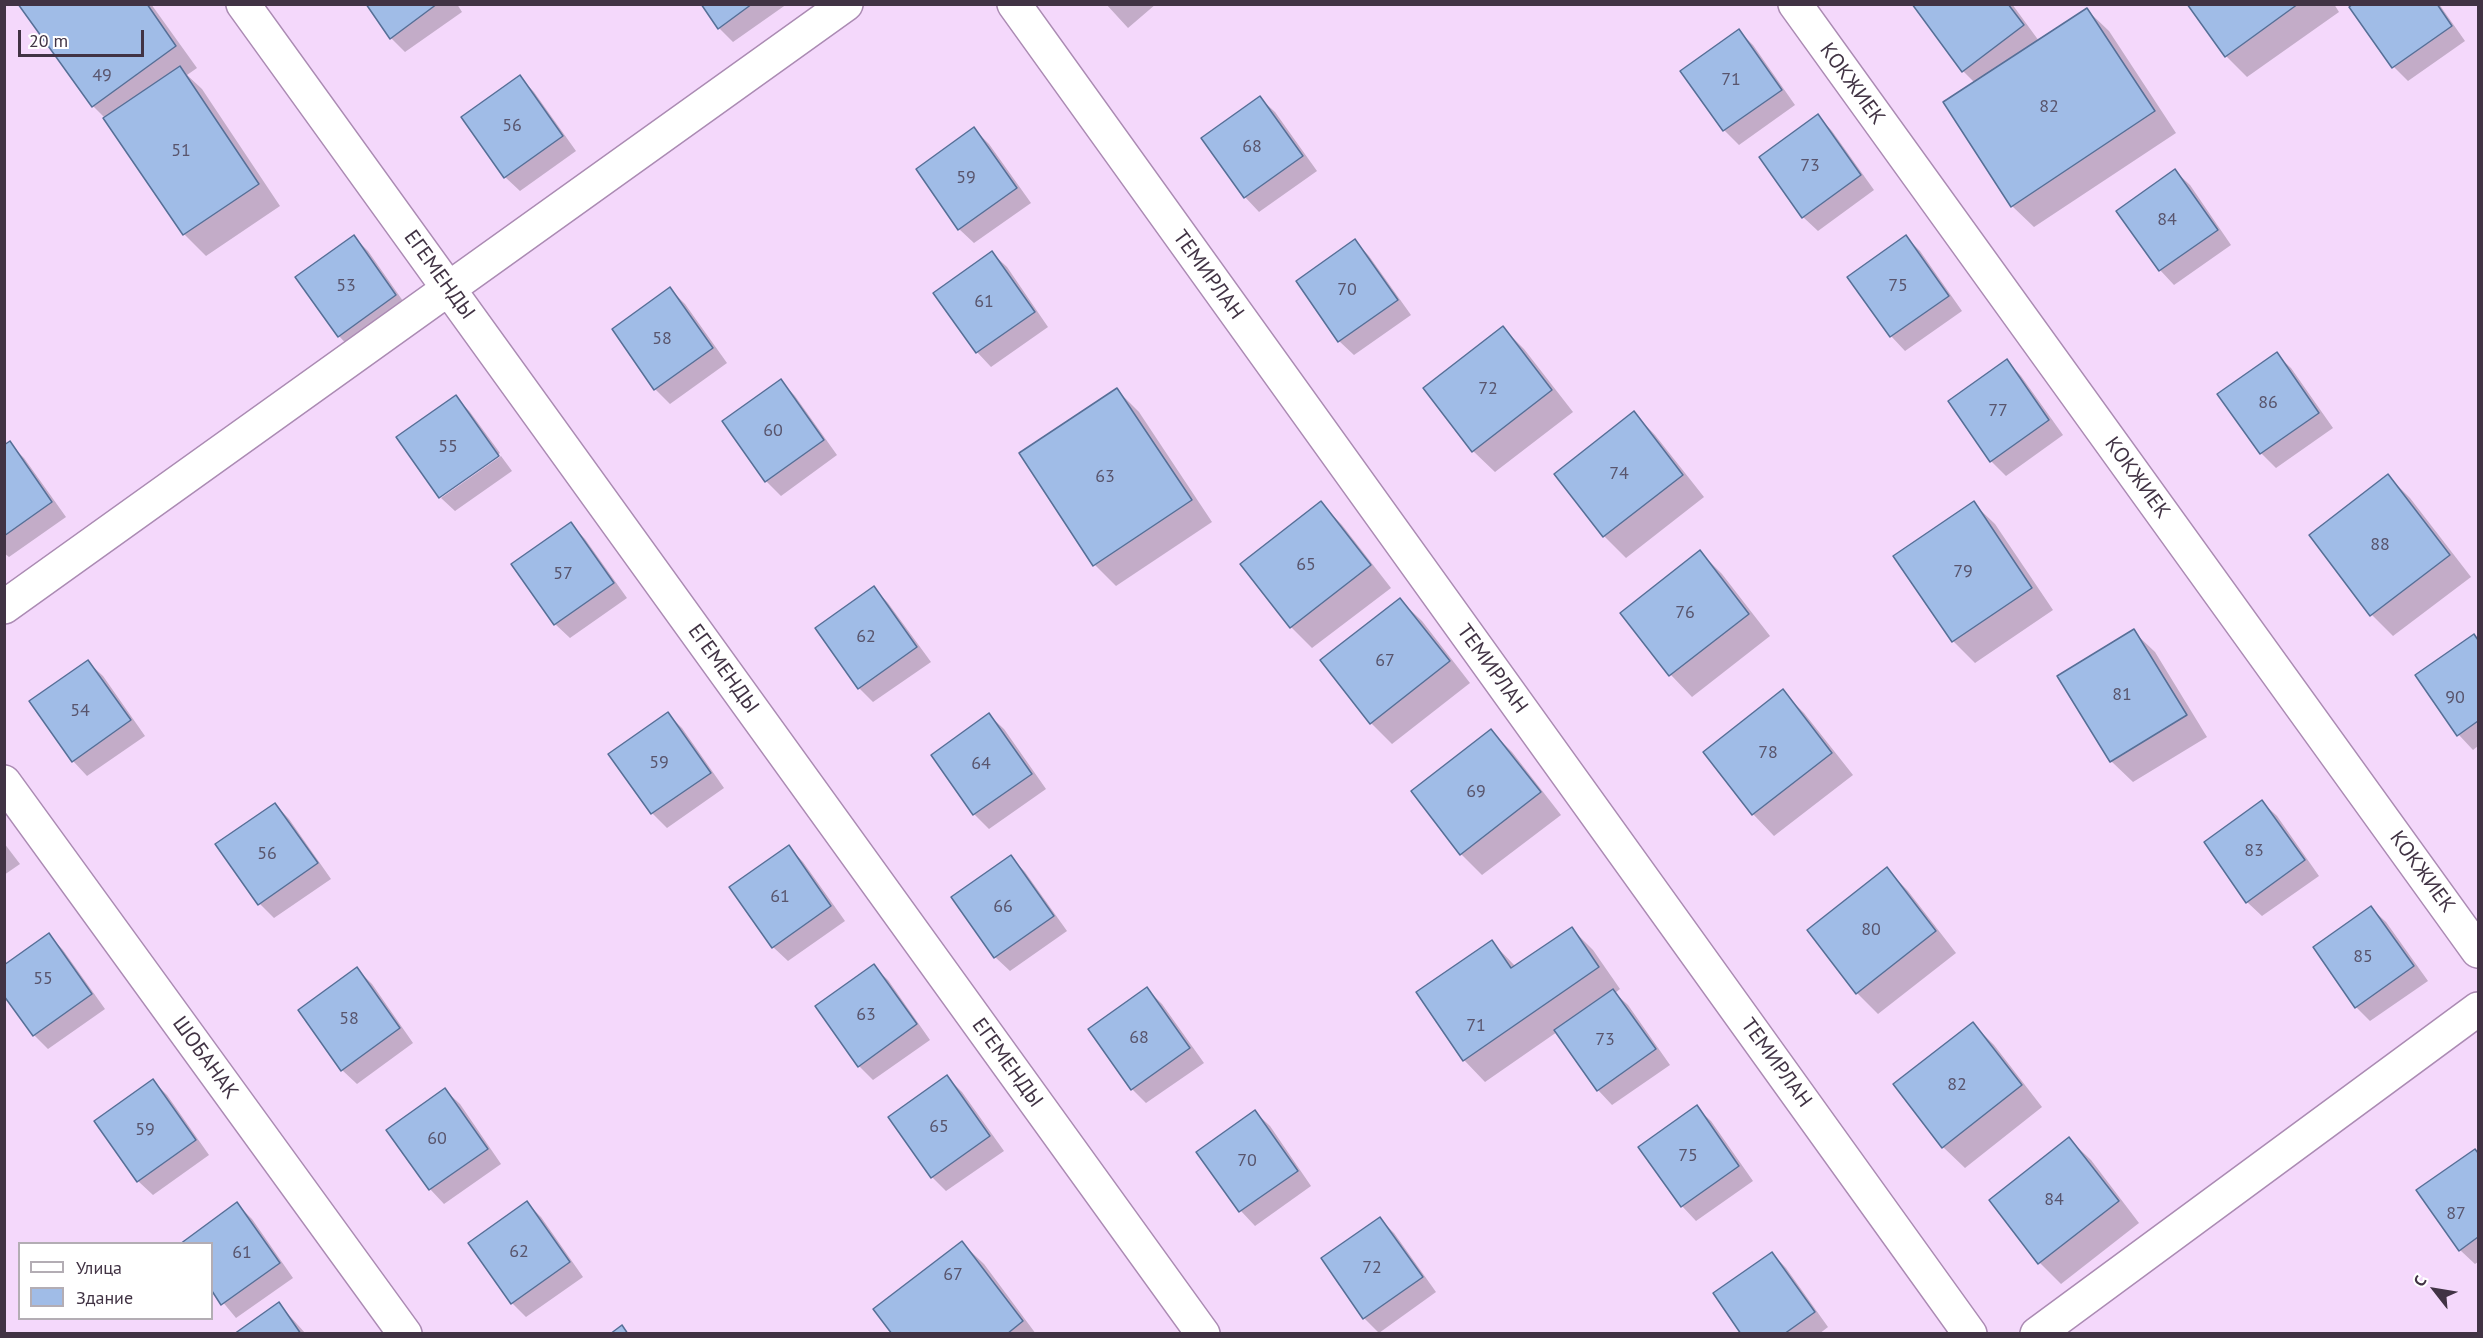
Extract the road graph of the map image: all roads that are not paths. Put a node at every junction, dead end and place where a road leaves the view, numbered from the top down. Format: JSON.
{"nodes":[{"id":1,"x":243,"y":4,"type":"edge"},
{"id":2,"x":846,"y":4,"type":"edge"},
{"id":3,"x":1014,"y":4,"type":"edge"},
{"id":4,"x":1795,"y":4,"type":"edge"},
{"id":5,"x":450,"y":290,"type":"junction"},
{"id":6,"x":4,"y":607,"type":"edge"},
{"id":7,"x":4,"y":782,"type":"edge"},
{"id":8,"x":2478,"y":951,"type":"edge"},
{"id":9,"x":2478,"y":1009,"type":"edge"},
{"id":10,"x":405,"y":1334,"type":"edge"},
{"id":11,"x":1203,"y":1334,"type":"edge"},
{"id":12,"x":1970,"y":1334,"type":"edge"},
{"id":13,"x":2037,"y":1334,"type":"edge"}],
"edges":[{"from":1,"to":5,"type":"street","name":"ЕГЕМЕНДЫ"},
{"from":2,"to":5,"type":"street"},
{"from":3,"to":12,"type":"street","name":"ТЕМИРЛАН"},
{"from":4,"to":8,"type":"street","name":"КОКЖИЕК"},
{"from":5,"to":6,"type":"street"},
{"from":5,"to":11,"type":"street","name":"ЕГЕМЕНДЫ"},
{"from":7,"to":10,"type":"street","name":"ШОБАНАК"},
{"from":9,"to":13,"type":"street"}]}
